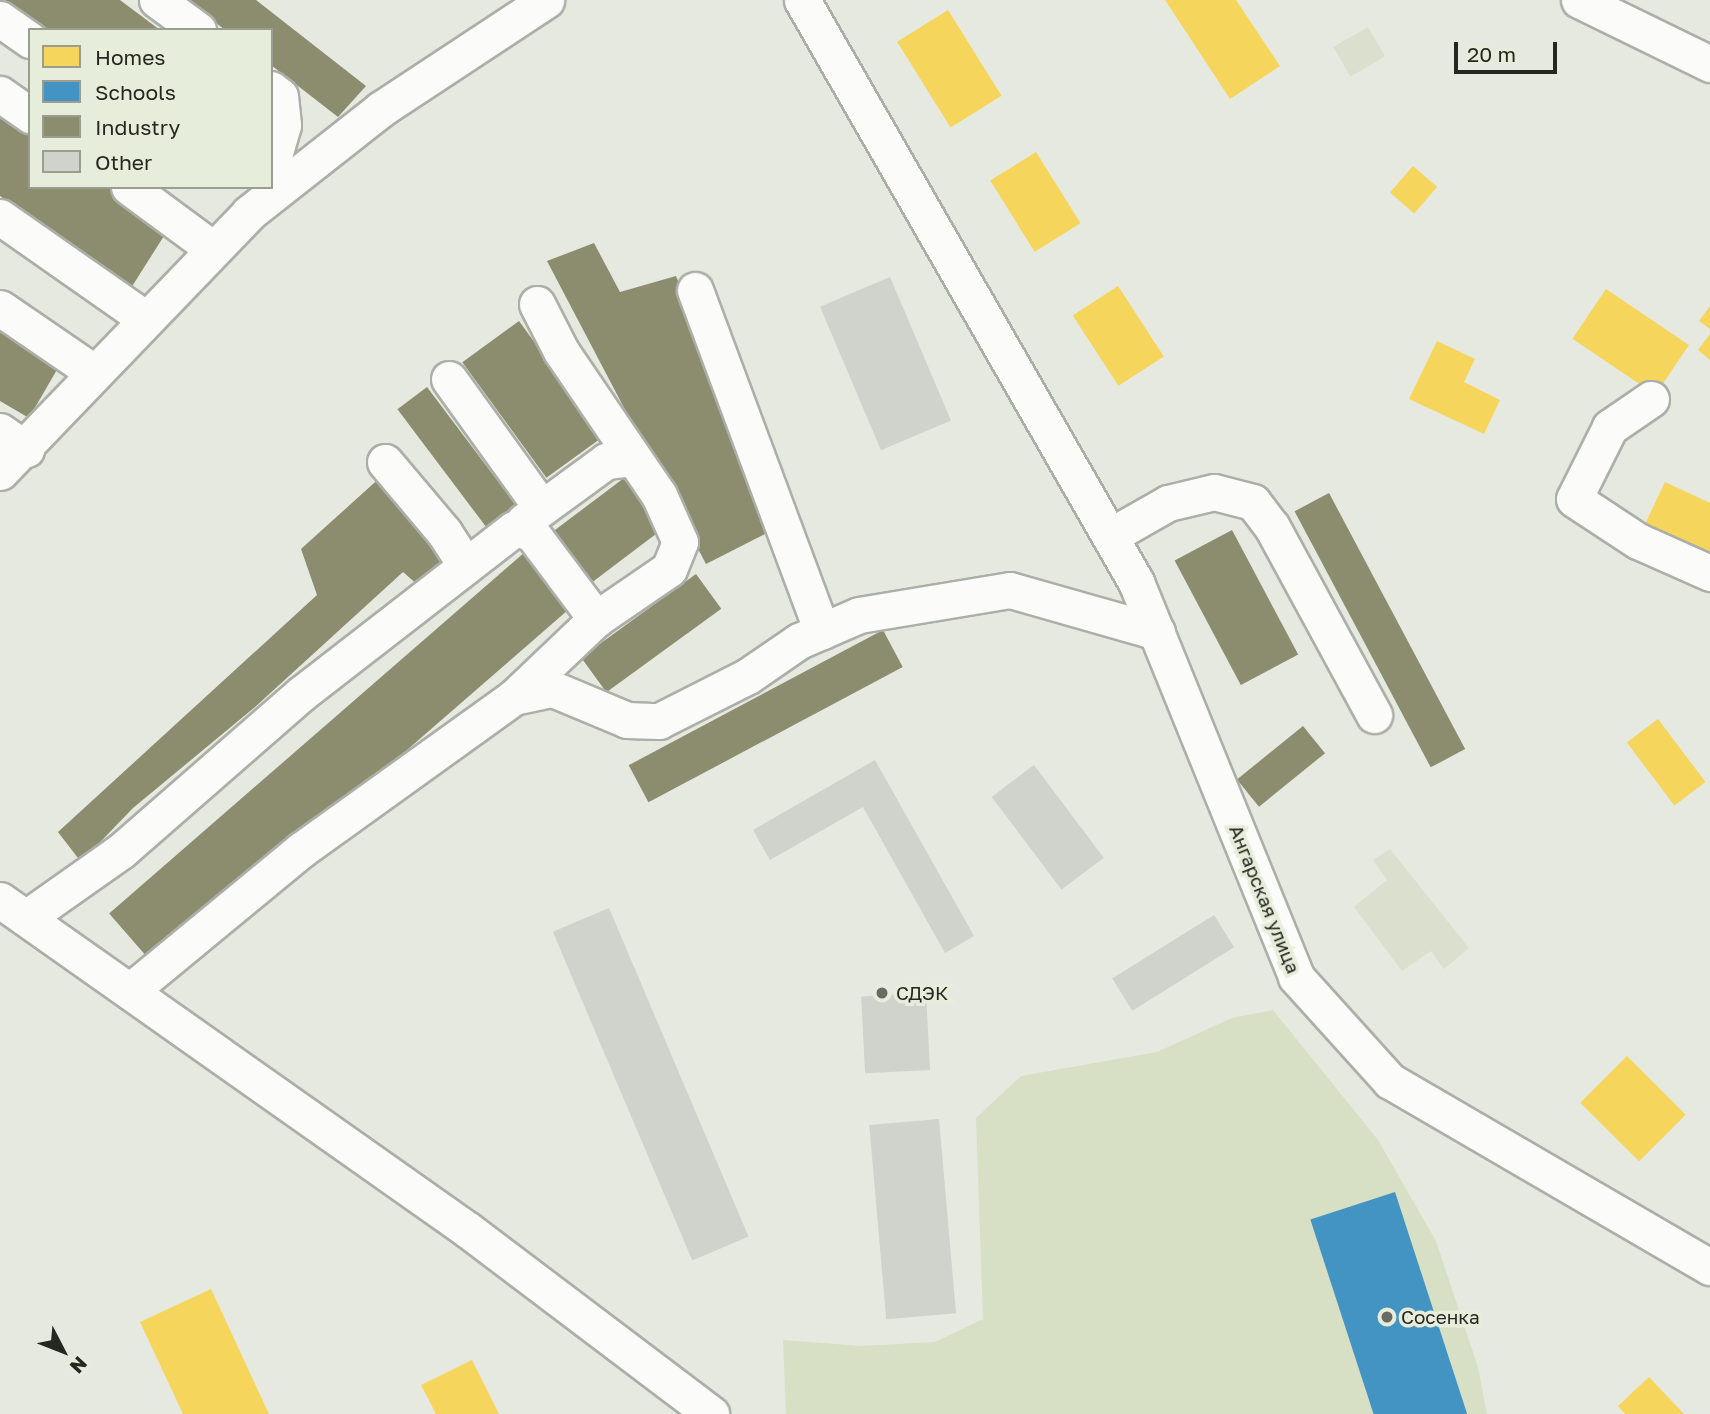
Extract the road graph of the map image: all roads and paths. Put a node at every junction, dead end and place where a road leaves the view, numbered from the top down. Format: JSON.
{"nodes":[{"id":1,"x":157,"y":0,"type":"edge"},
{"id":2,"x":546,"y":0,"type":"edge"},
{"id":3,"x":802,"y":0,"type":"edge"},
{"id":4,"x":1579,"y":0,"type":"edge"},
{"id":5,"x":0,"y":19,"type":"edge"},
{"id":6,"x":195,"y":28,"type":"edge"},
{"id":7,"x":28,"y":39,"type":"edge"},
{"id":8,"x":1710,"y":64,"type":"edge"},
{"id":9,"x":273,"y":91,"type":"edge"},
{"id":10,"x":0,"y":94,"type":"edge"},
{"id":11,"x":28,"y":114,"type":"edge"},
{"id":12,"x":273,"y":160,"type":"edge"},
{"id":13,"x":273,"y":180,"type":"edge"},
{"id":14,"x":132,"y":189,"type":"edge"},
{"id":15,"x":254,"y":193,"type":"edge"},
{"id":16,"x":0,"y":217,"type":"edge"},
{"id":17,"x":213,"y":249,"type":"junction"},
{"id":18,"x":695,"y":290,"type":"dead end"},
{"id":19,"x":537,"y":304,"type":"dead end"},
{"id":20,"x":0,"y":308,"type":"edge"},
{"id":21,"x":144,"y":318,"type":"junction"},
{"id":22,"x":95,"y":373,"type":"junction"},
{"id":23,"x":449,"y":379,"type":"dead end"},
{"id":24,"x":1651,"y":399,"type":"dead end"},
{"id":25,"x":13,"y":440,"type":"edge"},
{"id":26,"x":634,"y":458,"type":"junction"},
{"id":27,"x":385,"y":462,"type":"dead end"},
{"id":28,"x":0,"y":472,"type":"edge"},
{"id":29,"x":541,"y":507,"type":"junction"},
{"id":30,"x":514,"y":529,"type":"junction"},
{"id":31,"x":1110,"y":536,"type":"junction"},
{"id":32,"x":466,"y":566,"type":"junction"},
{"id":33,"x":1710,"y":573,"type":"edge"},
{"id":34,"x":596,"y":619,"type":"junction"},
{"id":35,"x":822,"y":631,"type":"junction"},
{"id":36,"x":1157,"y":632,"type":"junction"},
{"id":37,"x":514,"y":697,"type":"junction"},
{"id":38,"x":1374,"y":715,"type":"dead end"},
{"id":39,"x":13,"y":909,"type":"edge"},
{"id":40,"x":130,"y":991,"type":"junction"},
{"id":41,"x":1710,"y":1266,"type":"edge"},
{"id":42,"x":711,"y":1414,"type":"edge"}],
"edges":[{"from":1,"to":6,"type":"street"},
{"from":2,"to":13,"type":"street"},
{"from":3,"to":31,"type":"street","name":"Ангарская улица"},
{"from":4,"to":8,"type":"street"},
{"from":5,"to":7,"type":"street"},
{"from":9,"to":12,"type":"street"},
{"from":10,"to":11,"type":"street"},
{"from":14,"to":17,"type":"street"},
{"from":15,"to":17,"type":"street"},
{"from":16,"to":21,"type":"street"},
{"from":17,"to":21,"type":"street"},
{"from":18,"to":35,"type":"street"},
{"from":19,"to":26,"type":"street"},
{"from":20,"to":22,"type":"street"},
{"from":21,"to":22,"type":"street"},
{"from":22,"to":25,"type":"street"},
{"from":23,"to":29,"type":"street"},
{"from":24,"to":33,"type":"street"},
{"from":25,"to":28,"type":"street"},
{"from":26,"to":29,"type":"street"},
{"from":26,"to":34,"type":"street"},
{"from":27,"to":32,"type":"street"},
{"from":29,"to":30,"type":"street"},
{"from":30,"to":32,"type":"street"},
{"from":30,"to":34,"type":"street"},
{"from":31,"to":36,"type":"street","name":"Ангарская улица"},
{"from":31,"to":38,"type":"street"},
{"from":32,"to":39,"type":"street"},
{"from":34,"to":37,"type":"street"},
{"from":35,"to":36,"type":"street"},
{"from":35,"to":37,"type":"street"},
{"from":36,"to":41,"type":"street","name":"Ангарская улица"},
{"from":37,"to":40,"type":"street"},
{"from":39,"to":40,"type":"street"},
{"from":40,"to":42,"type":"street"}]}
